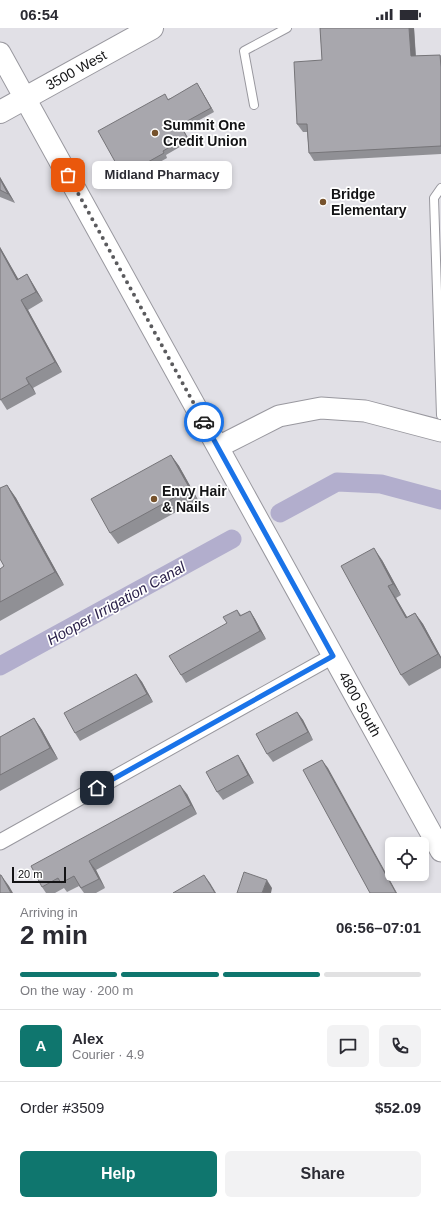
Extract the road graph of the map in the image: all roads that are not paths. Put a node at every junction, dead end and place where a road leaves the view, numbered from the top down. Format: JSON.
{"nodes":[{"id":1,"x":152,"y":28,"type":"edge"},
{"id":2,"x":287,"y":28,"type":"edge"},
{"id":3,"x":0,"y":53,"type":"edge"},
{"id":4,"x":25,"y":98,"type":"junction"},
{"id":5,"x":254,"y":105,"type":"dead end"},
{"id":6,"x":0,"y":112,"type":"edge"},
{"id":7,"x":441,"y":188,"type":"edge"},
{"id":8,"x":440,"y":356,"type":"edge"},
{"id":9,"x":441,"y":415,"type":"edge"},
{"id":10,"x":441,"y":431,"type":"edge"},
{"id":11,"x":218,"y":447,"type":"junction"},
{"id":12,"x":333,"y":656,"type":"junction"},
{"id":13,"x":0,"y":842,"type":"edge"},
{"id":14,"x":441,"y":851,"type":"edge"}],
"edges":[{"from":1,"to":4,"type":"main road","name":"3500 West"},
{"from":2,"to":5,"type":"lane"},
{"from":3,"to":4,"type":"street","name":"4800 South"},
{"from":4,"to":6,"type":"main road","name":"3500 West"},
{"from":4,"to":11,"type":"street","name":"4800 South"},
{"from":7,"to":8,"type":"lane"},
{"from":8,"to":9,"type":"lane"},
{"from":10,"to":11,"type":"street"},
{"from":11,"to":12,"type":"street","name":"4800 South"},
{"from":12,"to":13,"type":"street"},
{"from":12,"to":14,"type":"street","name":"4800 South"}]}
